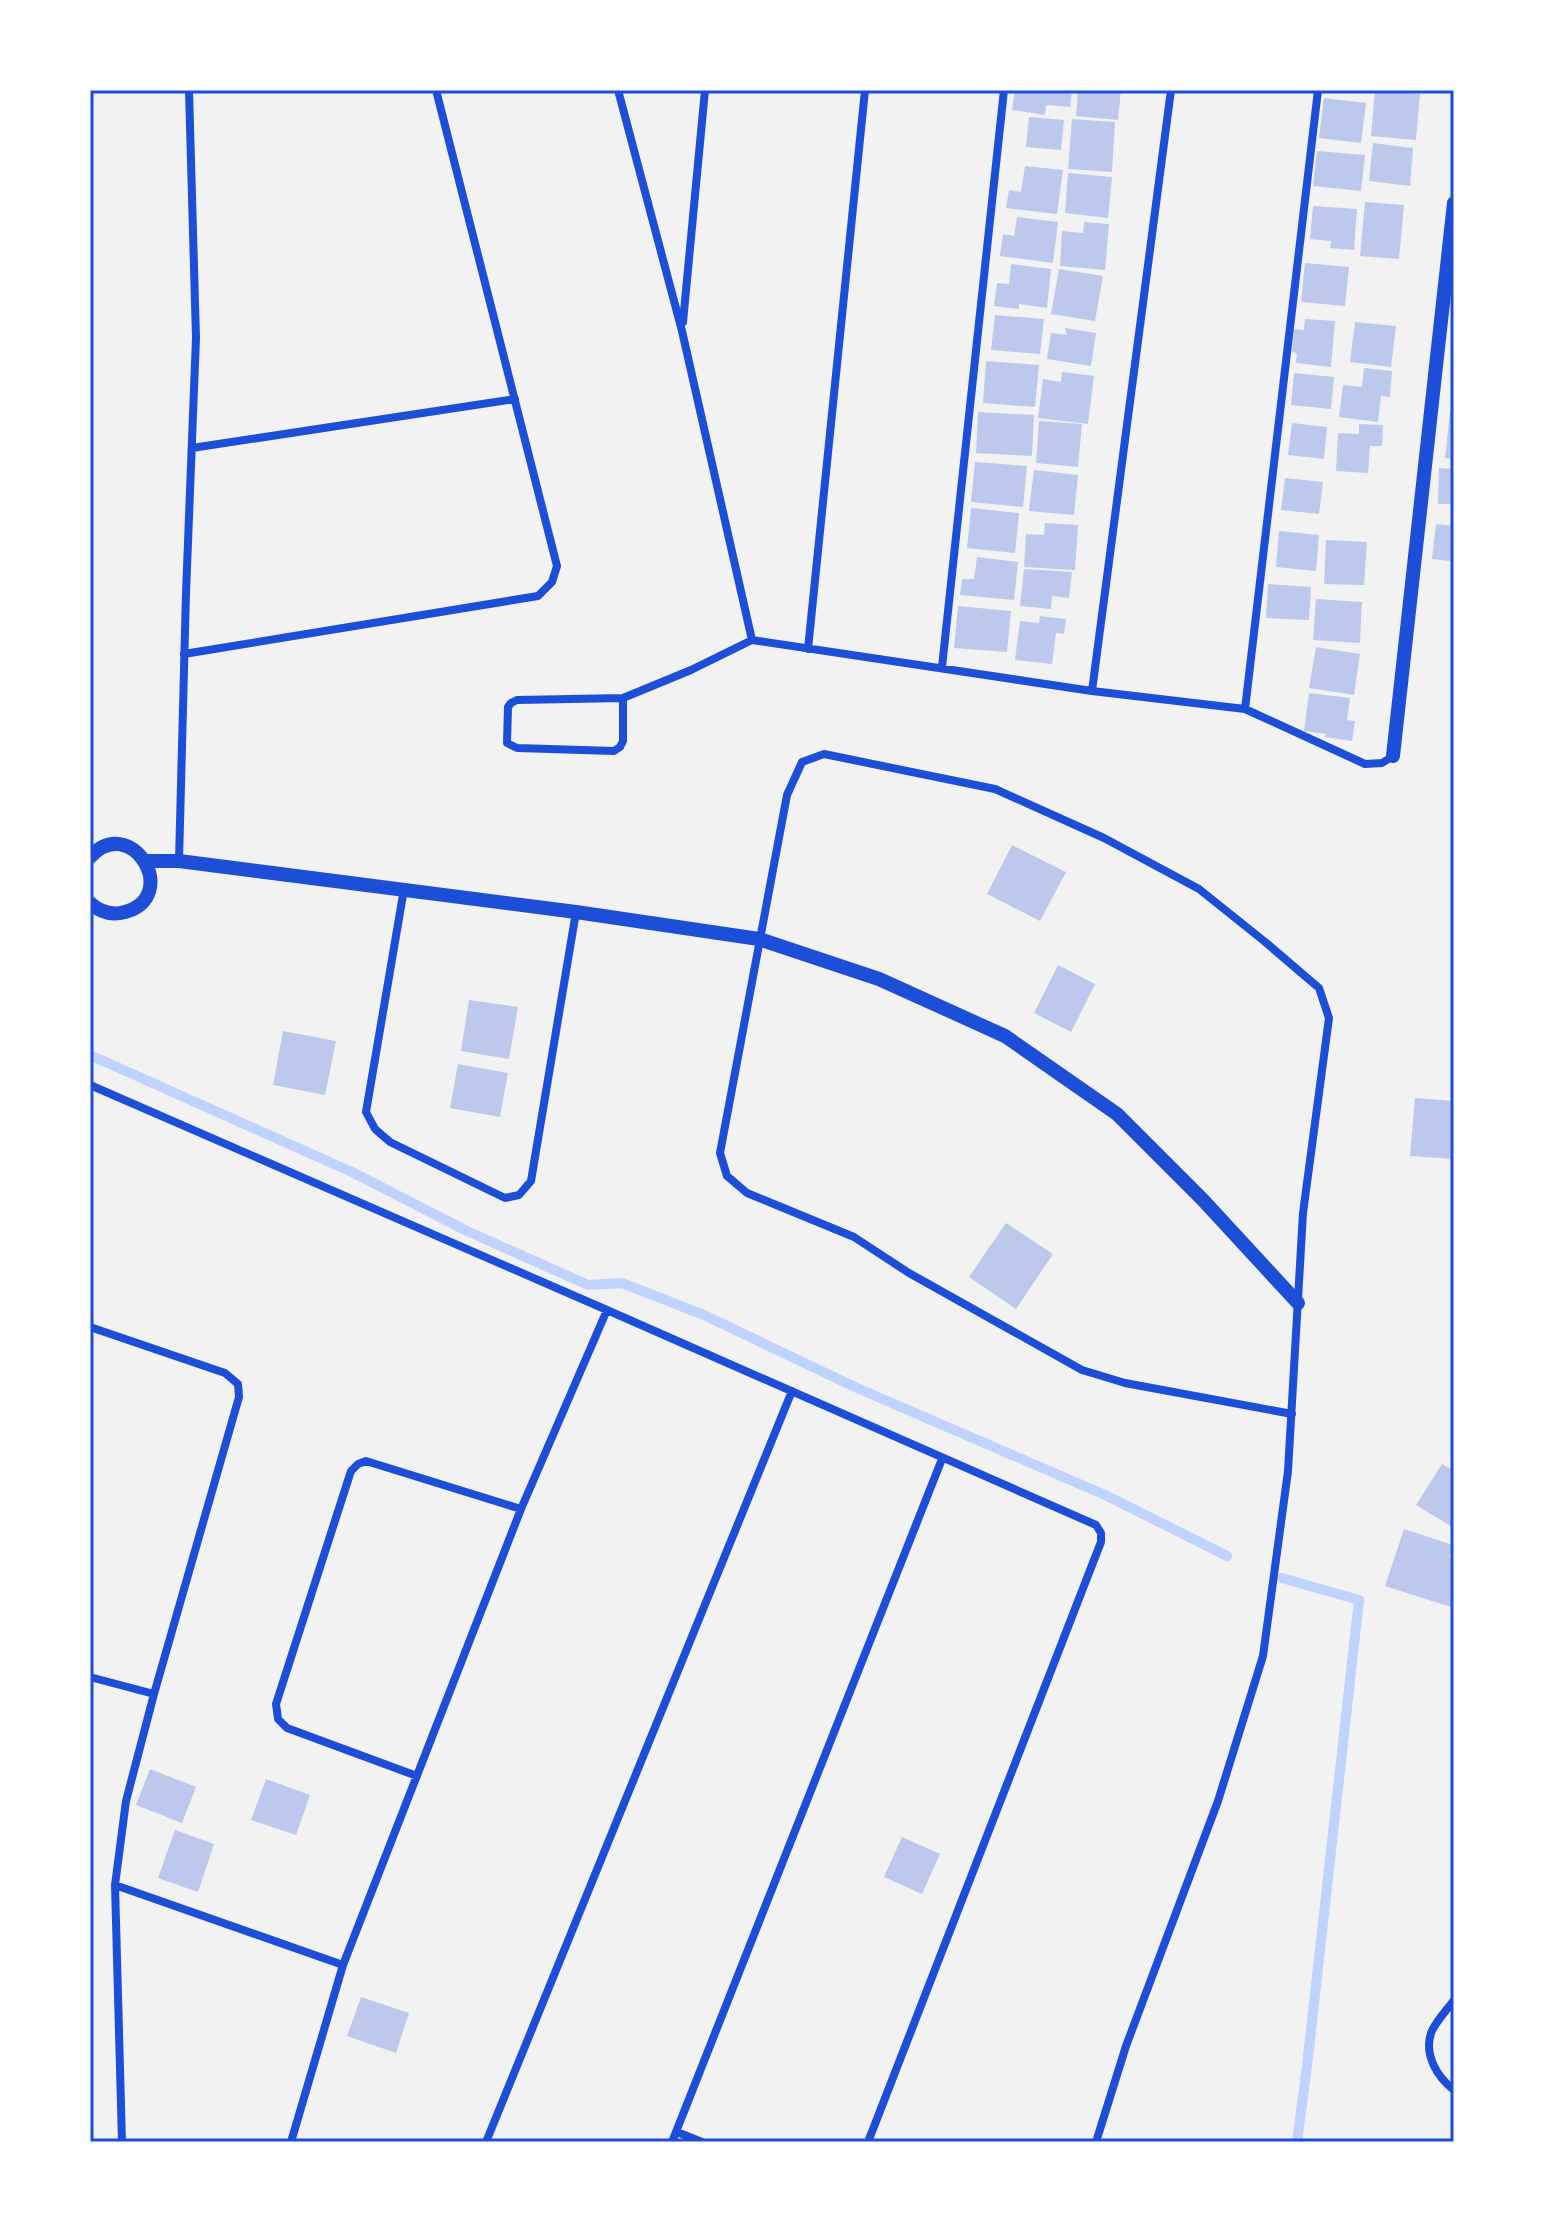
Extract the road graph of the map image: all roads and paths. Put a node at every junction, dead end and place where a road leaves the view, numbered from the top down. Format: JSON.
{"nodes":[{"id":1,"x":189,"y":90,"type":"edge"},
{"id":2,"x":436,"y":90,"type":"edge"},
{"id":3,"x":618,"y":90,"type":"edge"},
{"id":4,"x":705,"y":90,"type":"edge"},
{"id":5,"x":865,"y":90,"type":"edge"},
{"id":6,"x":1004,"y":90,"type":"edge"},
{"id":7,"x":1171,"y":90,"type":"edge"},
{"id":8,"x":1318,"y":90,"type":"edge"},
{"id":9,"x":1454,"y":203,"type":"edge"},
{"id":10,"x":682,"y":331,"type":"junction"},
{"id":11,"x":515,"y":399,"type":"junction"},
{"id":12,"x":192,"y":448,"type":"junction"},
{"id":13,"x":752,"y":640,"type":"junction"},
{"id":14,"x":808,"y":649,"type":"junction"},
{"id":15,"x":184,"y":654,"type":"junction"},
{"id":16,"x":942,"y":667,"type":"junction"},
{"id":17,"x":1092,"y":691,"type":"junction"},
{"id":18,"x":623,"y":698,"type":"junction"},
{"id":19,"x":1245,"y":709,"type":"junction"},
{"id":20,"x":1393,"y":756,"type":"joint"},
{"id":21,"x":90,"y":857,"type":"edge"},
{"id":22,"x":146,"y":861,"type":"junction"},
{"id":23,"x":179,"y":861,"type":"junction"},
{"id":24,"x":404,"y":889,"type":"junction"},
{"id":25,"x":91,"y":906,"type":"edge"},
{"id":26,"x":576,"y":912,"type":"junction"},
{"id":27,"x":759,"y":939,"type":"junction"},
{"id":28,"x":90,"y":1085,"type":"edge"},
{"id":29,"x":1298,"y":1303,"type":"junction"},
{"id":30,"x":607,"y":1310,"type":"junction"},
{"id":31,"x":90,"y":1327,"type":"edge"},
{"id":32,"x":792,"y":1391,"type":"junction"},
{"id":33,"x":1292,"y":1414,"type":"junction"},
{"id":34,"x":942,"y":1459,"type":"junction"},
{"id":35,"x":521,"y":1509,"type":"junction"},
{"id":36,"x":90,"y":1677,"type":"edge"},
{"id":37,"x":154,"y":1694,"type":"junction"},
{"id":38,"x":417,"y":1776,"type":"junction"},
{"id":39,"x":115,"y":1885,"type":"junction"},
{"id":40,"x":343,"y":1965,"type":"junction"},
{"id":41,"x":1454,"y":2000,"type":"edge"},
{"id":42,"x":1454,"y":2090,"type":"edge"},
{"id":43,"x":677,"y":2132,"type":"junction"},
{"id":44,"x":122,"y":2142,"type":"edge"},
{"id":45,"x":291,"y":2142,"type":"edge"},
{"id":46,"x":486,"y":2142,"type":"edge"},
{"id":47,"x":672,"y":2142,"type":"edge"},
{"id":48,"x":702,"y":2142,"type":"edge"},
{"id":49,"x":868,"y":2142,"type":"edge"},
{"id":50,"x":1096,"y":2142,"type":"edge"}],
"edges":[{"from":1,"to":12,"type":"street"},
{"from":2,"to":11,"type":"street"},
{"from":3,"to":10,"type":"street"},
{"from":4,"to":10,"type":"street"},
{"from":5,"to":14,"type":"street"},
{"from":6,"to":16,"type":"street"},
{"from":7,"to":17,"type":"street"},
{"from":8,"to":19,"type":"street"},
{"from":9,"to":20,"type":"street"},
{"from":10,"to":13,"type":"street"},
{"from":11,"to":12,"type":"street"},
{"from":11,"to":15,"type":"street"},
{"from":12,"to":15,"type":"street"},
{"from":13,"to":14,"type":"street"},
{"from":13,"to":18,"type":"street"},
{"from":14,"to":16,"type":"street"},
{"from":15,"to":23,"type":"street"},
{"from":16,"to":17,"type":"street"},
{"from":17,"to":19,"type":"street"},
{"from":18,"to":18,"type":"street"},
{"from":19,"to":20,"type":"street"},
{"from":21,"to":22,"type":"street"},
{"from":22,"to":23,"type":"street"},
{"from":22,"to":25,"type":"street"},
{"from":23,"to":24,"type":"street"},
{"from":24,"to":26,"type":"street"},
{"from":24,"to":26,"type":"street"},
{"from":26,"to":27,"type":"street"},
{"from":27,"to":29,"type":"street"},
{"from":27,"to":29,"type":"street"},
{"from":27,"to":33,"type":"street"},
{"from":28,"to":30,"type":"street"},
{"from":29,"to":33,"type":"street"},
{"from":30,"to":32,"type":"street"},
{"from":30,"to":35,"type":"street"},
{"from":31,"to":37,"type":"street"},
{"from":32,"to":34,"type":"street"},
{"from":32,"to":46,"type":"street"},
{"from":33,"to":50,"type":"street"},
{"from":34,"to":43,"type":"street"},
{"from":34,"to":49,"type":"street"},
{"from":35,"to":38,"type":"street"},
{"from":35,"to":38,"type":"street"},
{"from":36,"to":37,"type":"street"},
{"from":37,"to":39,"type":"street"},
{"from":38,"to":40,"type":"street"},
{"from":39,"to":40,"type":"street"},
{"from":39,"to":44,"type":"street"},
{"from":40,"to":45,"type":"street"},
{"from":41,"to":42,"type":"street"},
{"from":43,"to":47,"type":"street"},
{"from":43,"to":48,"type":"street"}]}
